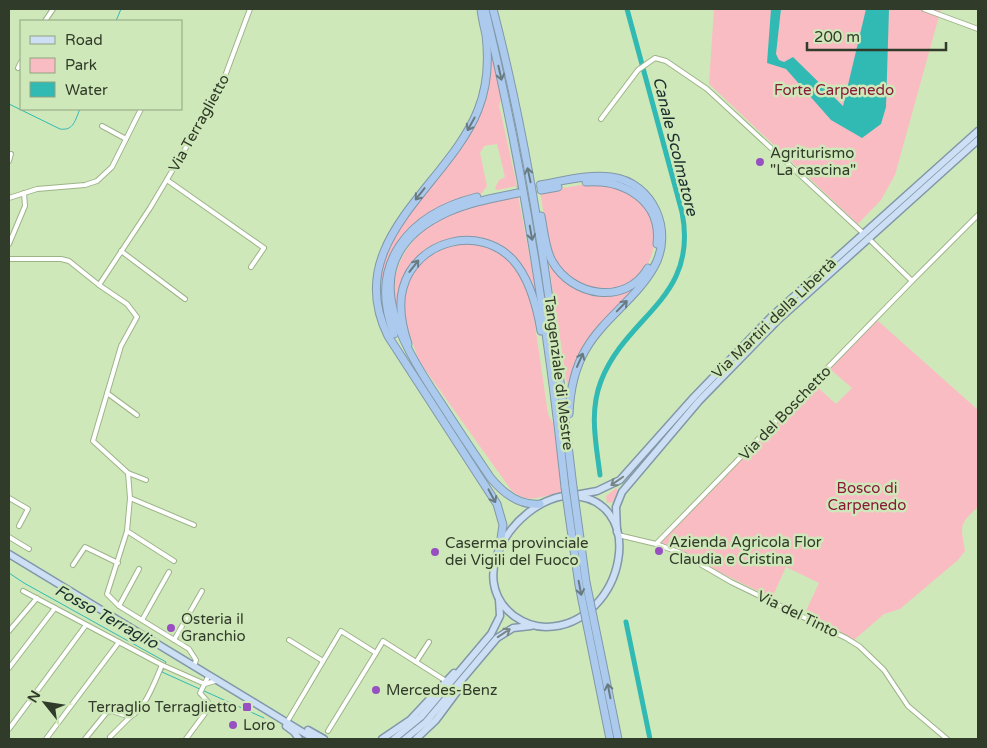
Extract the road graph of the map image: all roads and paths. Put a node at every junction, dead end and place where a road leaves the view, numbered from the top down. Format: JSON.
{"nodes":[{"id":1,"x":53,"y":9,"type":"edge"},
{"id":2,"x":250,"y":9,"type":"edge"},
{"id":3,"x":481,"y":9,"type":"edge"},
{"id":4,"x":485,"y":9,"type":"edge"},
{"id":5,"x":493,"y":9,"type":"edge"},
{"id":6,"x":924,"y":9,"type":"edge"},
{"id":7,"x":47,"y":20,"type":"edge"},
{"id":8,"x":978,"y":28,"type":"edge"},
{"id":9,"x":20,"y":64,"type":"edge"},
{"id":10,"x":18,"y":68,"type":"dead end"},
{"id":11,"x":140,"y":110,"type":"edge"},
{"id":12,"x":601,"y":119,"type":"dead end"},
{"id":13,"x":102,"y":126,"type":"dead end"},
{"id":14,"x":978,"y":131,"type":"edge"},
{"id":15,"x":126,"y":139,"type":"junction"},
{"id":16,"x":978,"y":140,"type":"edge"},
{"id":17,"x":11,"y":154,"type":"dead end"},
{"id":18,"x":9,"y":160,"type":"edge"},
{"id":19,"x":168,"y":180,"type":"junction"},
{"id":20,"x":24,"y":193,"type":"junction"},
{"id":21,"x":533,"y":195,"type":"junction"},
{"id":22,"x":9,"y":198,"type":"edge"},
{"id":23,"x":978,"y":215,"type":"edge"},
{"id":24,"x":865,"y":235,"type":"junction"},
{"id":25,"x":9,"y":244,"type":"edge"},
{"id":26,"x":121,"y":251,"type":"junction"},
{"id":27,"x":9,"y":259,"type":"edge"},
{"id":28,"x":251,"y":267,"type":"dead end"},
{"id":29,"x":912,"y":282,"type":"junction"},
{"id":30,"x":99,"y":285,"type":"junction"},
{"id":31,"x":184,"y":299,"type":"dead end"},
{"id":32,"x":418,"y":370,"type":"junction"},
{"id":33,"x":418,"y":382,"type":"junction"},
{"id":34,"x":107,"y":393,"type":"junction"},
{"id":35,"x":555,"y":396,"type":"junction"},
{"id":36,"x":137,"y":415,"type":"dead end"},
{"id":37,"x":568,"y":442,"type":"junction"},
{"id":38,"x":128,"y":473,"type":"junction"},
{"id":39,"x":146,"y":480,"type":"dead end"},
{"id":40,"x":569,"y":487,"type":"junction"},
{"id":41,"x":570,"y":496,"type":"junction"},
{"id":42,"x":9,"y":498,"type":"edge"},
{"id":43,"x":130,"y":498,"type":"junction"},
{"id":44,"x":540,"y":504,"type":"junction"},
{"id":45,"x":19,"y":526,"type":"dead end"},
{"id":46,"x":194,"y":526,"type":"dead end"},
{"id":47,"x":127,"y":531,"type":"junction"},
{"id":48,"x":617,"y":533,"type":"junction"},
{"id":49,"x":9,"y":537,"type":"edge"},
{"id":50,"x":656,"y":544,"type":"junction"},
{"id":51,"x":30,"y":549,"type":"dead end"},
{"id":52,"x":499,"y":551,"type":"junction"},
{"id":53,"x":9,"y":554,"type":"edge"},
{"id":54,"x":174,"y":561,"type":"dead end"},
{"id":55,"x":118,"y":562,"type":"junction"},
{"id":56,"x":74,"y":565,"type":"dead end"},
{"id":57,"x":138,"y":569,"type":"dead end"},
{"id":58,"x":169,"y":572,"type":"dead end"},
{"id":59,"x":24,"y":591,"type":"dead end"},
{"id":60,"x":202,"y":591,"type":"dead end"},
{"id":61,"x":498,"y":596,"type":"junction"},
{"id":62,"x":37,"y":598,"type":"junction"},
{"id":63,"x":119,"y":606,"type":"junction"},
{"id":64,"x":55,"y":608,"type":"junction"},
{"id":65,"x":142,"y":620,"type":"junction"},
{"id":66,"x":86,"y":625,"type":"junction"},
{"id":67,"x":534,"y":626,"type":"junction"},
{"id":68,"x":9,"y":631,"type":"edge"},
{"id":69,"x":174,"y":640,"type":"junction"},
{"id":70,"x":289,"y":640,"type":"dead end"},
{"id":71,"x":119,"y":642,"type":"junction"},
{"id":72,"x":429,"y":642,"type":"dead end"},
{"id":73,"x":376,"y":653,"type":"junction"},
{"id":74,"x":482,"y":656,"type":"junction"},
{"id":75,"x":323,"y":661,"type":"junction"},
{"id":76,"x":416,"y":662,"type":"junction"},
{"id":77,"x":163,"y":666,"type":"junction"},
{"id":78,"x":193,"y":667,"type":"junction"},
{"id":79,"x":9,"y":668,"type":"edge"},
{"id":80,"x":208,"y":677,"type":"junction"},
{"id":81,"x":449,"y":681,"type":"junction"},
{"id":82,"x":217,"y":682,"type":"junction"},
{"id":83,"x":203,"y":687,"type":"junction"},
{"id":84,"x":130,"y":717,"type":"junction"},
{"id":85,"x":287,"y":722,"type":"junction"},
{"id":86,"x":9,"y":729,"type":"edge"},
{"id":87,"x":328,"y":731,"type":"dead end"},
{"id":88,"x":110,"y":736,"type":"dead end"},
{"id":89,"x":391,"y":737,"type":"edge"},
{"id":90,"x":46,"y":739,"type":"edge"},
{"id":91,"x":85,"y":739,"type":"edge"},
{"id":92,"x":186,"y":739,"type":"edge"},
{"id":93,"x":299,"y":739,"type":"edge"},
{"id":94,"x":310,"y":739,"type":"edge"},
{"id":95,"x":314,"y":739,"type":"edge"},
{"id":96,"x":324,"y":739,"type":"edge"},
{"id":97,"x":375,"y":739,"type":"edge"},
{"id":98,"x":382,"y":739,"type":"edge"},
{"id":99,"x":406,"y":739,"type":"edge"},
{"id":100,"x":416,"y":739,"type":"edge"},
{"id":101,"x":610,"y":739,"type":"edge"},
{"id":102,"x":618,"y":739,"type":"edge"},
{"id":103,"x":947,"y":739,"type":"edge"}],
"edges":[{"from":1,"to":7,"type":"street"},
{"from":2,"to":19,"type":"street","name":"Via Terraglietto"},
{"from":3,"to":33,"type":"highway","one_way":true},
{"from":4,"to":35,"type":"highway","name":"Tangenziale di Mestre","one_way":true},
{"from":21,"to":5,"type":"highway","name":"Tangenziale di Mestre","one_way":true},
{"from":6,"to":8,"type":"street"},
{"from":9,"to":10,"type":"street"},
{"from":11,"to":15,"type":"street"},
{"from":12,"to":24,"type":"street"},
{"from":13,"to":15,"type":"street"},
{"from":14,"to":24,"type":"main road","name":"Via Martiri della Libertà"},
{"from":15,"to":20,"type":"street"},
{"from":16,"to":24,"type":"main road","name":"Via Martiri della Libertà"},
{"from":17,"to":18,"type":"street"},
{"from":19,"to":26,"type":"street","name":"Via Terraglietto"},
{"from":19,"to":28,"type":"street","name":"Via Terraglietto"},
{"from":20,"to":22,"type":"street"},
{"from":20,"to":25,"type":"street"},
{"from":21,"to":37,"type":"highway","name":"Tangenziale di Mestre"},
{"from":37,"to":21,"type":"highway","one_way":true},
{"from":23,"to":29,"type":"street","name":"Via del Boschetto"},
{"from":24,"to":29,"type":"street"},
{"from":24,"to":41,"type":"main road","name":"Via Martiri della Libertà","one_way":true},
{"from":24,"to":48,"type":"main road","name":"Via Martiri della Libertà"},
{"from":26,"to":30,"type":"street","name":"Via Terraglietto"},
{"from":26,"to":31,"type":"street"},
{"from":27,"to":30,"type":"street"},
{"from":29,"to":50,"type":"street","name":"Via del Boschetto"},
{"from":30,"to":34,"type":"street"},
{"from":32,"to":33,"type":"highway"},
{"from":32,"to":35,"type":"highway","one_way":true},
{"from":32,"to":44,"type":"highway"},
{"from":33,"to":52,"type":"highway","one_way":true},
{"from":34,"to":36,"type":"street"},
{"from":34,"to":38,"type":"street"},
{"from":35,"to":40,"type":"highway","name":"Tangenziale di Mestre"},
{"from":37,"to":40,"type":"highway","name":"Tangenziale di Mestre"},
{"from":38,"to":39,"type":"street"},
{"from":38,"to":43,"type":"street"},
{"from":40,"to":101,"type":"highway","name":"Tangenziale di Mestre","one_way":true,"bridge":true},
{"from":102,"to":40,"type":"highway","name":"Tangenziale di Mestre","one_way":true,"bridge":true},
{"from":41,"to":44,"type":"main road"},
{"from":41,"to":48,"type":"main road"},
{"from":42,"to":45,"type":"street"},
{"from":43,"to":46,"type":"street"},
{"from":43,"to":47,"type":"street"},
{"from":44,"to":52,"type":"main road"},
{"from":47,"to":54,"type":"street"},
{"from":47,"to":55,"type":"street"},
{"from":48,"to":50,"type":"street","name":"Via del Tinto"},
{"from":48,"to":67,"type":"main road"},
{"from":49,"to":51,"type":"street"},
{"from":50,"to":103,"type":"street","name":"Via del Tinto"},
{"from":52,"to":61,"type":"main road"},
{"from":53,"to":78,"type":"main road"},
{"from":55,"to":56,"type":"street"},
{"from":55,"to":63,"type":"street"},
{"from":57,"to":63,"type":"street"},
{"from":58,"to":65,"type":"street"},
{"from":59,"to":62,"type":"street"},
{"from":60,"to":69,"type":"street"},
{"from":61,"to":67,"type":"main road"},
{"from":61,"to":81,"type":"main road"},
{"from":62,"to":64,"type":"street"},
{"from":62,"to":68,"type":"street"},
{"from":63,"to":65,"type":"street"},
{"from":64,"to":66,"type":"street"},
{"from":64,"to":79,"type":"street"},
{"from":65,"to":69,"type":"street"},
{"from":66,"to":71,"type":"street"},
{"from":66,"to":86,"type":"street"},
{"from":74,"to":67,"type":"main road","one_way":true},
{"from":69,"to":78,"type":"street"},
{"from":70,"to":75,"type":"street"},
{"from":71,"to":77,"type":"street"},
{"from":71,"to":90,"type":"street"},
{"from":72,"to":76,"type":"street"},
{"from":73,"to":75,"type":"street"},
{"from":73,"to":76,"type":"street"},
{"from":73,"to":87,"type":"street"},
{"from":74,"to":99,"type":"main road"},
{"from":74,"to":100,"type":"main road"},
{"from":75,"to":85,"type":"street"},
{"from":76,"to":81,"type":"street"},
{"from":77,"to":83,"type":"street"},
{"from":77,"to":84,"type":"street"},
{"from":78,"to":80,"type":"main road"},
{"from":80,"to":82,"type":"main road"},
{"from":80,"to":83,"type":"street"},
{"from":81,"to":89,"type":"main road"},
{"from":82,"to":83,"type":"street"},
{"from":82,"to":85,"type":"main road"},
{"from":82,"to":93,"type":"main road"},
{"from":83,"to":92,"type":"street"},
{"from":84,"to":88,"type":"street"},
{"from":84,"to":91,"type":"street"},
{"from":85,"to":95,"type":"main road"},
{"from":85,"to":96,"type":"main road"},
{"from":89,"to":97,"type":"main road"},
{"from":89,"to":98,"type":"main road"},
{"from":94,"to":95,"type":"main road"}]}
